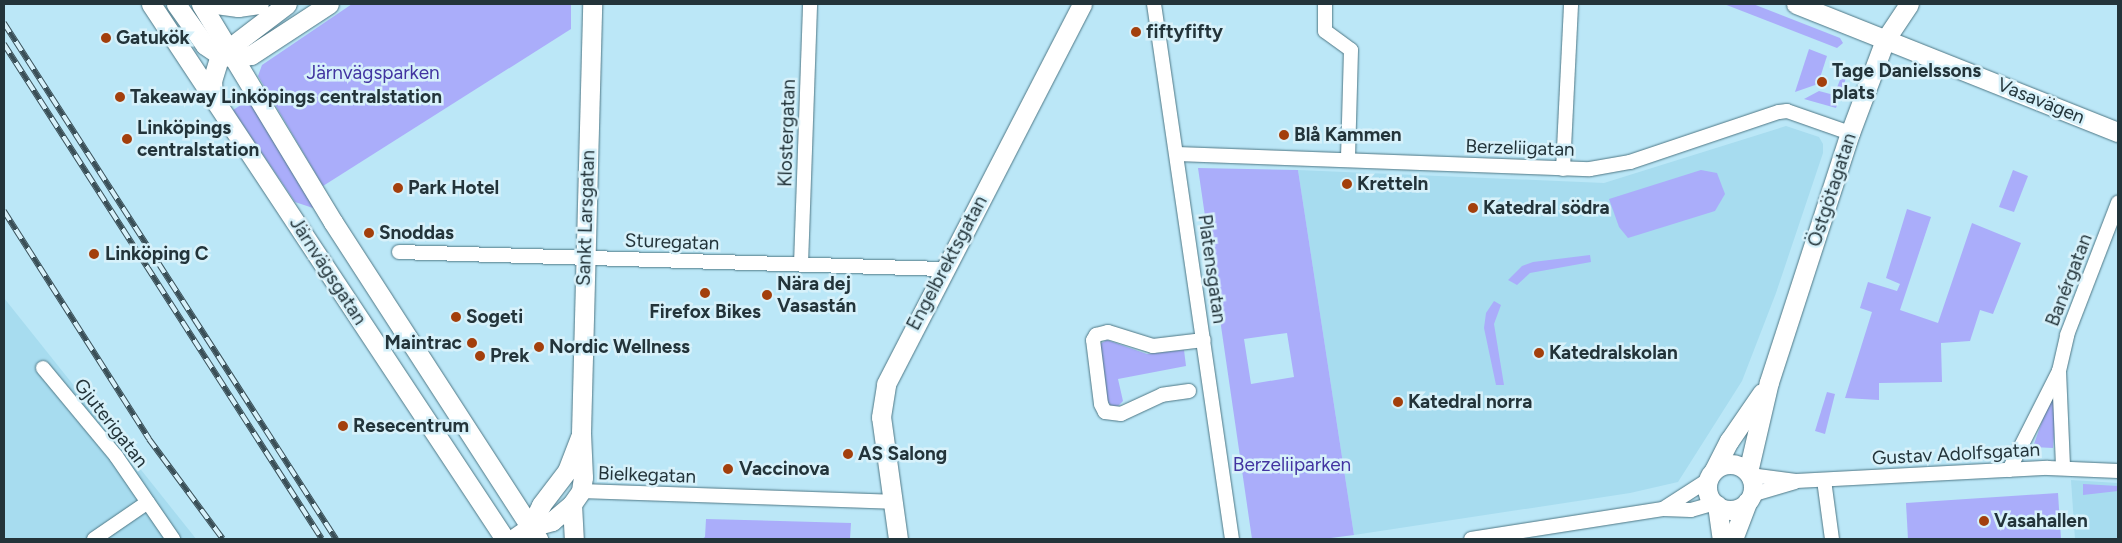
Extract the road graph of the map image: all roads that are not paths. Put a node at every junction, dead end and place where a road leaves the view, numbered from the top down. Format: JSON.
{"nodes":[{"id":1,"x":151,"y":4,"type":"edge"},
{"id":2,"x":176,"y":4,"type":"edge"},
{"id":3,"x":201,"y":4,"type":"edge"},
{"id":4,"x":216,"y":4,"type":"edge"},
{"id":5,"x":259,"y":4,"type":"edge"},
{"id":6,"x":287,"y":4,"type":"edge"},
{"id":7,"x":329,"y":4,"type":"edge"},
{"id":8,"x":592,"y":4,"type":"edge"},
{"id":9,"x":810,"y":4,"type":"edge"},
{"id":10,"x":1082,"y":4,"type":"edge"},
{"id":11,"x":1154,"y":4,"type":"edge"},
{"id":12,"x":1325,"y":4,"type":"edge"},
{"id":13,"x":1571,"y":4,"type":"edge"},
{"id":14,"x":1796,"y":4,"type":"edge"},
{"id":15,"x":1909,"y":4,"type":"edge"},
{"id":16,"x":1885,"y":40,"type":"junction"},
{"id":17,"x":228,"y":53,"type":"junction"},
{"id":18,"x":213,"y":98,"type":"junction"},
{"id":19,"x":2118,"y":132,"type":"edge"},
{"id":20,"x":1850,"y":133,"type":"junction"},
{"id":21,"x":1177,"y":154,"type":"junction"},
{"id":22,"x":1348,"y":160,"type":"junction"},
{"id":23,"x":1563,"y":169,"type":"junction"},
{"id":24,"x":2118,"y":203,"type":"edge"},
{"id":25,"x":399,"y":252,"type":"dead end"},
{"id":26,"x":585,"y":258,"type":"junction"},
{"id":27,"x":801,"y":264,"type":"junction"},
{"id":28,"x":943,"y":269,"type":"junction"},
{"id":29,"x":1204,"y":340,"type":"junction"},
{"id":30,"x":43,"y":368,"type":"dead end"},
{"id":31,"x":2059,"y":371,"type":"junction"},
{"id":32,"x":1769,"y":382,"type":"junction"},
{"id":33,"x":1189,"y":391,"type":"dead end"},
{"id":34,"x":581,"y":433,"type":"junction"},
{"id":35,"x":2063,"y":468,"type":"junction"},
{"id":36,"x":2009,"y":470,"type":"junction"},
{"id":37,"x":2118,"y":471,"type":"edge"},
{"id":38,"x":1749,"y":473,"type":"junction"},
{"id":39,"x":1711,"y":475,"type":"junction"},
{"id":40,"x":1824,"y":480,"type":"junction"},
{"id":41,"x":1796,"y":481,"type":"junction"},
{"id":42,"x":577,"y":498,"type":"junction"},
{"id":43,"x":1749,"y":498,"type":"junction"},
{"id":44,"x":148,"y":502,"type":"junction"},
{"id":45,"x":892,"y":502,"type":"junction"},
{"id":46,"x":1716,"y":504,"type":"junction"},
{"id":47,"x":1663,"y":509,"type":"junction"},
{"id":48,"x":534,"y":533,"type":"edge"},
{"id":49,"x":94,"y":539,"type":"edge"},
{"id":50,"x":174,"y":539,"type":"edge"},
{"id":51,"x":505,"y":539,"type":"edge"},
{"id":52,"x":513,"y":539,"type":"edge"},
{"id":53,"x":574,"y":539,"type":"edge"},
{"id":54,"x":898,"y":539,"type":"edge"},
{"id":55,"x":1232,"y":539,"type":"edge"},
{"id":56,"x":1472,"y":539,"type":"edge"},
{"id":57,"x":1722,"y":539,"type":"edge"},
{"id":58,"x":1733,"y":539,"type":"edge"},
{"id":59,"x":1832,"y":539,"type":"edge"}],
"edges":[{"from":1,"to":18,"type":"main road","name":"Järnvägsgatan"},
{"from":2,"to":17,"type":"main road","name":"Järnvägsgatan"},
{"from":3,"to":17,"type":"main road","name":"Järnvägsgatan"},
{"from":4,"to":5,"type":"main road"},
{"from":6,"to":17,"type":"main road"},
{"from":7,"to":17,"type":"main road"},
{"from":8,"to":26,"type":"main road","name":"Sankt Larsgatan"},
{"from":9,"to":27,"type":"street","name":"Klostergatan"},
{"from":10,"to":28,"type":"main road","name":"Engelbrektsgatan"},
{"from":11,"to":21,"type":"street","name":"Platensgatan"},
{"from":12,"to":22,"type":"street"},
{"from":13,"to":23,"type":"street"},
{"from":14,"to":16,"type":"main road","name":"Vasavägen"},
{"from":15,"to":16,"type":"main road","name":"Östgötagatan"},
{"from":16,"to":19,"type":"main road","name":"Vasavägen"},
{"from":16,"to":20,"type":"main road","name":"Östgötagatan"},
{"from":17,"to":18,"type":"main road"},
{"from":17,"to":48,"type":"main road","name":"Järnvägsgatan"},
{"from":18,"to":51,"type":"main road","name":"Järnvägsgatan"},
{"from":20,"to":23,"type":"street","name":"Berzeliigatan"},
{"from":20,"to":32,"type":"main road","name":"Östgötagatan"},
{"from":21,"to":22,"type":"street","name":"Berzeliigatan"},
{"from":21,"to":29,"type":"street","name":"Platensgatan"},
{"from":22,"to":23,"type":"street","name":"Berzeliigatan"},
{"from":24,"to":31,"type":"street","name":"Banérgatan"},
{"from":25,"to":26,"type":"street","name":"Sturegatan"},
{"from":26,"to":27,"type":"street","name":"Sturegatan"},
{"from":26,"to":34,"type":"main road","name":"Sankt Larsgatan"},
{"from":27,"to":28,"type":"street","name":"Sturegatan"},
{"from":28,"to":45,"type":"main road","name":"Engelbrektsgatan"},
{"from":29,"to":33,"type":"street"},
{"from":29,"to":55,"type":"street","name":"Platensgatan"},
{"from":30,"to":44,"type":"street","name":"Gjuterigatan"},
{"from":31,"to":35,"type":"street","name":"Banérgatan"},
{"from":31,"to":36,"type":"street","name":"Banérgatan"},
{"from":32,"to":38,"type":"main road","name":"Östgötagatan"},
{"from":32,"to":39,"type":"main road","name":"Östgötagatan"},
{"from":34,"to":42,"type":"main road","name":"Sankt Larsgatan"},
{"from":34,"to":48,"type":"main road","name":"Sankt Larsgatan"},
{"from":35,"to":36,"type":"street","name":"Gustav Adolfsgatan"},
{"from":35,"to":37,"type":"street","name":"Gustav Adolfsgatan"},
{"from":36,"to":40,"type":"street","name":"Gustav Adolfsgatan"},
{"from":38,"to":39,"type":"main road"},
{"from":38,"to":41,"type":"street","name":"Gustav Adolfsgatan"},
{"from":38,"to":43,"type":"main road"},
{"from":39,"to":46,"type":"main road"},
{"from":39,"to":47,"type":"street"},
{"from":40,"to":41,"type":"street","name":"Gustav Adolfsgatan"},
{"from":40,"to":59,"type":"street"},
{"from":41,"to":43,"type":"street","name":"Gustav Adolfsgatan"},
{"from":42,"to":45,"type":"street","name":"Bielkegatan"},
{"from":42,"to":48,"type":"main road","name":"Sankt Larsgatan"},
{"from":42,"to":53,"type":"main road","name":"Sankt Larsgatan"},
{"from":43,"to":46,"type":"main road"},
{"from":43,"to":58,"type":"main road"},
{"from":44,"to":49,"type":"street"},
{"from":44,"to":50,"type":"street","name":"Gjuterigatan"},
{"from":45,"to":54,"type":"main road","name":"Engelbrektsgatan"},
{"from":46,"to":47,"type":"street"},
{"from":46,"to":57,"type":"main road"},
{"from":47,"to":56,"type":"street"},
{"from":48,"to":52,"type":"main road","name":"Sankt Larsgatan"}]}
